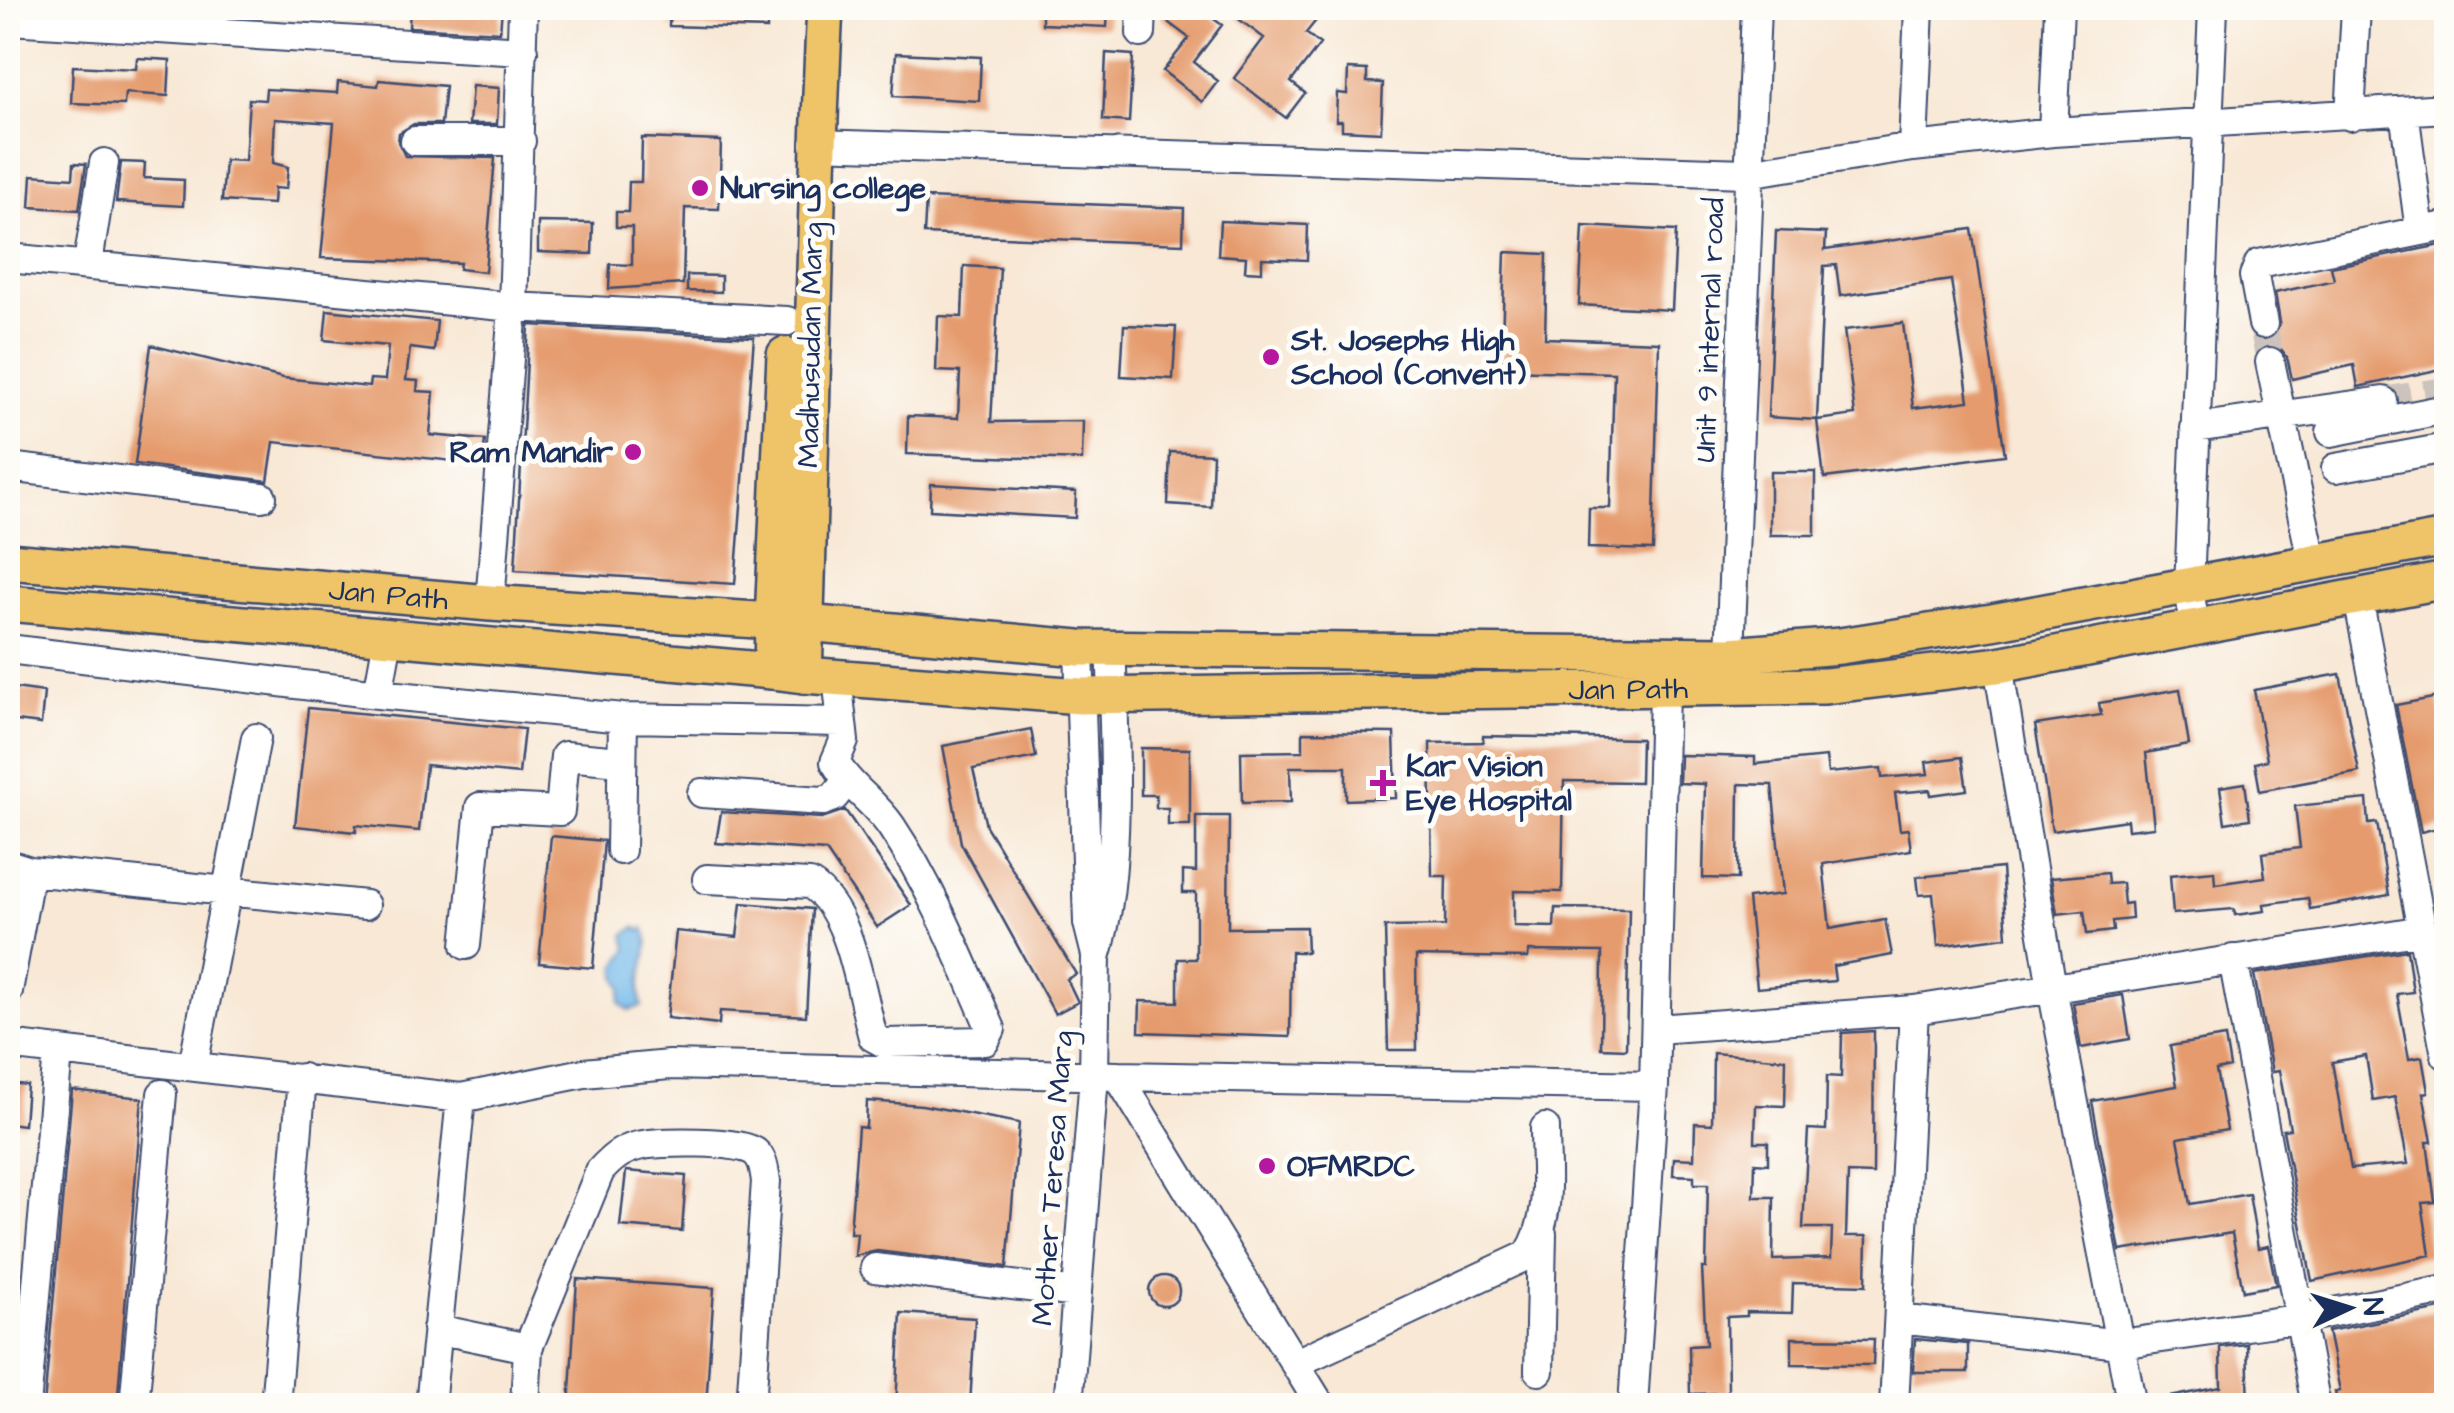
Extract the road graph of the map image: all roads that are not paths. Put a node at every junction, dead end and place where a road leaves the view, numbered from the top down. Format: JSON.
{"nodes":[{"id":1,"x":523,"y":8,"type":"edge"},
{"id":2,"x":801,"y":8,"type":"edge"},
{"id":3,"x":825,"y":8,"type":"edge"},
{"id":4,"x":1756,"y":8,"type":"edge"},
{"id":5,"x":1919,"y":8,"type":"edge"},
{"id":6,"x":2059,"y":8,"type":"edge"},
{"id":7,"x":2213,"y":8,"type":"edge"},
{"id":8,"x":2356,"y":8,"type":"edge"},
{"id":9,"x":8,"y":20,"type":"edge"},
{"id":10,"x":523,"y":52,"type":"junction"},
{"id":11,"x":2446,"y":108,"type":"edge"},
{"id":12,"x":2404,"y":111,"type":"junction"},
{"id":13,"x":2350,"y":116,"type":"junction"},
{"id":14,"x":2207,"y":122,"type":"junction"},
{"id":15,"x":2052,"y":132,"type":"junction"},
{"id":16,"x":521,"y":140,"type":"junction"},
{"id":17,"x":415,"y":141,"type":"dead end"},
{"id":18,"x":816,"y":144,"type":"junction"},
{"id":19,"x":1914,"y":147,"type":"junction"},
{"id":20,"x":104,"y":163,"type":"dead end"},
{"id":21,"x":1747,"y":173,"type":"junction"},
{"id":22,"x":2433,"y":229,"type":"edge"},
{"id":23,"x":8,"y":258,"type":"edge"},
{"id":24,"x":88,"y":264,"type":"junction"},
{"id":25,"x":513,"y":306,"type":"junction"},
{"id":26,"x":787,"y":320,"type":"junction"},
{"id":27,"x":2263,"y":324,"type":"tunnel mouth"},
{"id":28,"x":2270,"y":362,"type":"tunnel mouth"},
{"id":29,"x":2383,"y":401,"type":"tunnel mouth"},
{"id":30,"x":2446,"y":410,"type":"edge"},
{"id":31,"x":2282,"y":415,"type":"junction"},
{"id":32,"x":2411,"y":416,"type":"junction"},
{"id":33,"x":2195,"y":428,"type":"junction"},
{"id":34,"x":2446,"y":448,"type":"edge"},
{"id":35,"x":2418,"y":453,"type":"junction"},
{"id":36,"x":8,"y":467,"type":"edge"},
{"id":37,"x":262,"y":497,"type":"dead end"},
{"id":38,"x":2446,"y":538,"type":"edge"},
{"id":39,"x":8,"y":561,"type":"edge"},
{"id":40,"x":2313,"y":565,"type":"junction"},
{"id":41,"x":2446,"y":580,"type":"edge"},
{"id":42,"x":2188,"y":588,"type":"junction"},
{"id":43,"x":2358,"y":598,"type":"junction"},
{"id":44,"x":8,"y":603,"type":"edge"},
{"id":45,"x":490,"y":603,"type":"junction"},
{"id":46,"x":789,"y":622,"type":"junction"},
{"id":47,"x":2195,"y":628,"type":"junction"},
{"id":48,"x":388,"y":639,"type":"junction"},
{"id":49,"x":1095,"y":648,"type":"junction"},
{"id":50,"x":8,"y":649,"type":"edge"},
{"id":51,"x":1730,"y":655,"type":"junction"},
{"id":52,"x":1998,"y":664,"type":"junction"},
{"id":53,"x":804,"y":674,"type":"junction"},
{"id":54,"x":1664,"y":692,"type":"junction"},
{"id":55,"x":378,"y":694,"type":"junction"},
{"id":56,"x":1097,"y":696,"type":"junction"},
{"id":57,"x":623,"y":718,"type":"junction"},
{"id":58,"x":842,"y":722,"type":"junction"},
{"id":59,"x":256,"y":738,"type":"dead end"},
{"id":60,"x":621,"y":760,"type":"junction"},
{"id":61,"x":846,"y":782,"type":"junction"},
{"id":62,"x":702,"y":793,"type":"dead end"},
{"id":63,"x":620,"y":850,"type":"dead end"},
{"id":64,"x":19,"y":868,"type":"edge"},
{"id":65,"x":707,"y":879,"type":"dead end"},
{"id":66,"x":224,"y":892,"type":"junction"},
{"id":67,"x":366,"y":905,"type":"dead end"},
{"id":68,"x":2422,"y":930,"type":"junction"},
{"id":69,"x":466,"y":946,"type":"dead end"},
{"id":70,"x":2233,"y":959,"type":"junction"},
{"id":71,"x":2052,"y":988,"type":"junction"},
{"id":72,"x":8,"y":992,"type":"edge"},
{"id":73,"x":1914,"y":1010,"type":"junction"},
{"id":74,"x":1657,"y":1028,"type":"junction"},
{"id":75,"x":8,"y":1044,"type":"edge"},
{"id":76,"x":58,"y":1053,"type":"junction"},
{"id":77,"x":2446,"y":1055,"type":"edge"},
{"id":78,"x":193,"y":1066,"type":"junction"},
{"id":79,"x":1106,"y":1076,"type":"junction"},
{"id":80,"x":302,"y":1078,"type":"junction"},
{"id":81,"x":1654,"y":1086,"type":"junction"},
{"id":82,"x":162,"y":1094,"type":"dead end"},
{"id":83,"x":461,"y":1098,"type":"junction"},
{"id":84,"x":1545,"y":1128,"type":"dead end"},
{"id":85,"x":1542,"y":1234,"type":"junction"},
{"id":86,"x":874,"y":1268,"type":"dead end"},
{"id":87,"x":2446,"y":1290,"type":"edge"},
{"id":88,"x":1077,"y":1293,"type":"junction"},
{"id":89,"x":2303,"y":1318,"type":"junction"},
{"id":90,"x":1899,"y":1319,"type":"junction"},
{"id":91,"x":437,"y":1329,"type":"junction"},
{"id":92,"x":2120,"y":1344,"type":"junction"},
{"id":93,"x":528,"y":1348,"type":"junction"},
{"id":94,"x":1296,"y":1363,"type":"junction"},
{"id":95,"x":1539,"y":1371,"type":"dead end"},
{"id":96,"x":26,"y":1406,"type":"edge"},
{"id":97,"x":134,"y":1406,"type":"edge"},
{"id":98,"x":275,"y":1406,"type":"edge"},
{"id":99,"x":430,"y":1406,"type":"edge"},
{"id":100,"x":525,"y":1406,"type":"edge"},
{"id":101,"x":751,"y":1406,"type":"edge"},
{"id":102,"x":1068,"y":1406,"type":"edge"},
{"id":103,"x":1321,"y":1406,"type":"edge"},
{"id":104,"x":1633,"y":1406,"type":"edge"},
{"id":105,"x":1894,"y":1406,"type":"edge"},
{"id":106,"x":2132,"y":1406,"type":"edge"},
{"id":107,"x":2316,"y":1406,"type":"edge"}],
"edges":[{"from":1,"to":10,"type":"street"},
{"from":2,"to":26,"type":"main road","name":"Madhusudan Marg"},
{"from":3,"to":18,"type":"main road","name":"Madhusudan Marg"},
{"from":4,"to":21,"type":"street","name":"Unit 9 internal road"},
{"from":5,"to":19,"type":"street"},
{"from":6,"to":15,"type":"street"},
{"from":7,"to":14,"type":"street"},
{"from":8,"to":13,"type":"street"},
{"from":9,"to":10,"type":"street"},
{"from":10,"to":16,"type":"street"},
{"from":11,"to":12,"type":"street"},
{"from":12,"to":13,"type":"street"},
{"from":12,"to":22,"type":"street"},
{"from":13,"to":14,"type":"street"},
{"from":14,"to":15,"type":"street"},
{"from":14,"to":33,"type":"street"},
{"from":15,"to":19,"type":"street"},
{"from":16,"to":17,"type":"street"},
{"from":16,"to":25,"type":"street"},
{"from":18,"to":21,"type":"street"},
{"from":18,"to":46,"type":"main road","name":"Madhusudan Marg"},
{"from":19,"to":21,"type":"street"},
{"from":20,"to":24,"type":"street"},
{"from":21,"to":51,"type":"street","name":"Unit 9 internal road"},
{"from":22,"to":27,"type":"street"},
{"from":23,"to":24,"type":"street"},
{"from":24,"to":25,"type":"street"},
{"from":25,"to":26,"type":"street"},
{"from":25,"to":45,"type":"street"},
{"from":26,"to":46,"type":"main road","name":"Madhusudan Marg"},
{"from":28,"to":31,"type":"street"},
{"from":29,"to":31,"type":"street"},
{"from":30,"to":32,"type":"street"},
{"from":31,"to":33,"type":"street"},
{"from":31,"to":40,"type":"street"},
{"from":32,"to":35,"type":"street"},
{"from":32,"to":35,"type":"street"},
{"from":33,"to":42,"type":"street"},
{"from":34,"to":35,"type":"street"},
{"from":36,"to":37,"type":"street"},
{"from":38,"to":40,"type":"main road","name":"Jan Path"},
{"from":39,"to":45,"type":"main road","name":"Jan Path"},
{"from":40,"to":42,"type":"main road","name":"Jan Path"},
{"from":41,"to":43,"type":"main road","name":"Jan Path"},
{"from":42,"to":47,"type":"street"},
{"from":42,"to":51,"type":"main road","name":"Jan Path"},
{"from":43,"to":47,"type":"main road","name":"Jan Path"},
{"from":43,"to":68,"type":"street"},
{"from":44,"to":48,"type":"main road","name":"Jan Path"},
{"from":45,"to":46,"type":"main road","name":"Jan Path"},
{"from":46,"to":49,"type":"main road","name":"Jan Path"},
{"from":46,"to":53,"type":"main road"},
{"from":47,"to":52,"type":"main road","name":"Jan Path"},
{"from":48,"to":53,"type":"main road","name":"Jan Path"},
{"from":48,"to":55,"type":"street"},
{"from":49,"to":51,"type":"main road","name":"Jan Path"},
{"from":49,"to":56,"type":"street","name":"Mother Teresa Marg"},
{"from":50,"to":55,"type":"street"},
{"from":52,"to":54,"type":"main road","name":"Jan Path"},
{"from":52,"to":71,"type":"street"},
{"from":53,"to":56,"type":"main road","name":"Jan Path"},
{"from":53,"to":58,"type":"street"},
{"from":54,"to":56,"type":"main road","name":"Jan Path"},
{"from":54,"to":74,"type":"street"},
{"from":55,"to":57,"type":"street"},
{"from":56,"to":79,"type":"street","name":"Mother Teresa Marg"},
{"from":57,"to":58,"type":"street"},
{"from":57,"to":60,"type":"street"},
{"from":58,"to":61,"type":"street"},
{"from":59,"to":66,"type":"street"},
{"from":60,"to":63,"type":"street"},
{"from":60,"to":69,"type":"street"},
{"from":61,"to":62,"type":"street"},
{"from":61,"to":65,"type":"street"},
{"from":64,"to":66,"type":"street"},
{"from":64,"to":72,"type":"street"},
{"from":66,"to":67,"type":"street"},
{"from":66,"to":78,"type":"street"},
{"from":68,"to":70,"type":"street"},
{"from":68,"to":77,"type":"street"},
{"from":70,"to":71,"type":"street"},
{"from":70,"to":89,"type":"street"},
{"from":71,"to":73,"type":"street"},
{"from":71,"to":92,"type":"street"},
{"from":73,"to":74,"type":"street"},
{"from":73,"to":90,"type":"street"},
{"from":74,"to":81,"type":"street"},
{"from":75,"to":76,"type":"street"},
{"from":76,"to":78,"type":"street"},
{"from":76,"to":96,"type":"street"},
{"from":78,"to":80,"type":"street"},
{"from":79,"to":81,"type":"street"},
{"from":79,"to":83,"type":"street"},
{"from":79,"to":88,"type":"street","name":"Mother Teresa Marg"},
{"from":79,"to":94,"type":"street"},
{"from":80,"to":83,"type":"street"},
{"from":80,"to":98,"type":"street"},
{"from":81,"to":104,"type":"street"},
{"from":82,"to":97,"type":"street"},
{"from":83,"to":91,"type":"street"},
{"from":84,"to":85,"type":"street"},
{"from":85,"to":94,"type":"street"},
{"from":85,"to":95,"type":"street"},
{"from":86,"to":88,"type":"street"},
{"from":87,"to":89,"type":"street"},
{"from":88,"to":102,"type":"street","name":"Mother Teresa Marg"},
{"from":89,"to":92,"type":"street"},
{"from":89,"to":107,"type":"street"},
{"from":90,"to":92,"type":"street"},
{"from":90,"to":105,"type":"street"},
{"from":91,"to":93,"type":"street"},
{"from":91,"to":99,"type":"street"},
{"from":92,"to":106,"type":"street"},
{"from":93,"to":100,"type":"street"},
{"from":93,"to":101,"type":"street"},
{"from":94,"to":103,"type":"street"}]}
